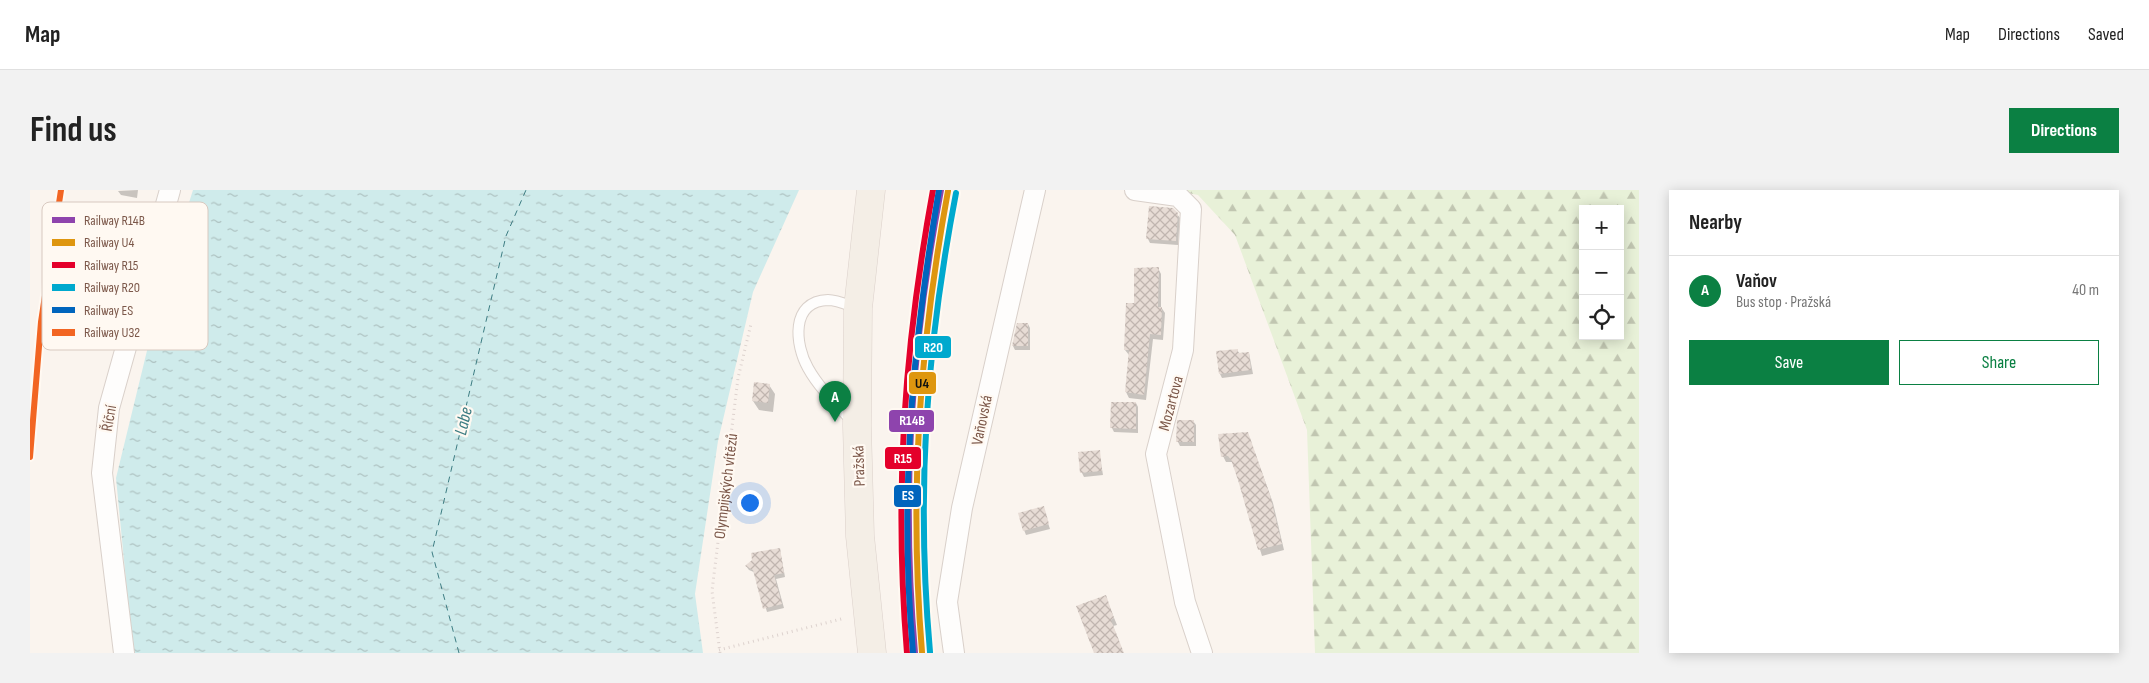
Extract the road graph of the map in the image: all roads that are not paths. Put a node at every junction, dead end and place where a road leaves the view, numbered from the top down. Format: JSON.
{"nodes":[{"id":1,"x":871,"y":190,"type":"edge"},
{"id":2,"x":1035,"y":190,"type":"edge"},
{"id":3,"x":1135,"y":190,"type":"edge"},
{"id":4,"x":858,"y":308,"type":"junction"},
{"id":5,"x":125,"y":350,"type":"edge"},
{"id":6,"x":857,"y":426,"type":"junction"},
{"id":7,"x":124,"y":653,"type":"edge"},
{"id":8,"x":872,"y":653,"type":"edge"},
{"id":9,"x":954,"y":653,"type":"edge"},
{"id":10,"x":1202,"y":653,"type":"edge"}],
"edges":[{"from":1,"to":4,"type":"main road","name":"Pražská"},
{"from":2,"to":9,"type":"street","name":"Vaňovská"},
{"from":3,"to":10,"type":"street","name":"Mozartova"},
{"from":4,"to":6,"type":"main road","name":"Pražská"},
{"from":4,"to":6,"type":"lane"},
{"from":5,"to":7,"type":"street","name":"Říční"},
{"from":6,"to":8,"type":"main road","name":"Pražská"}]}
